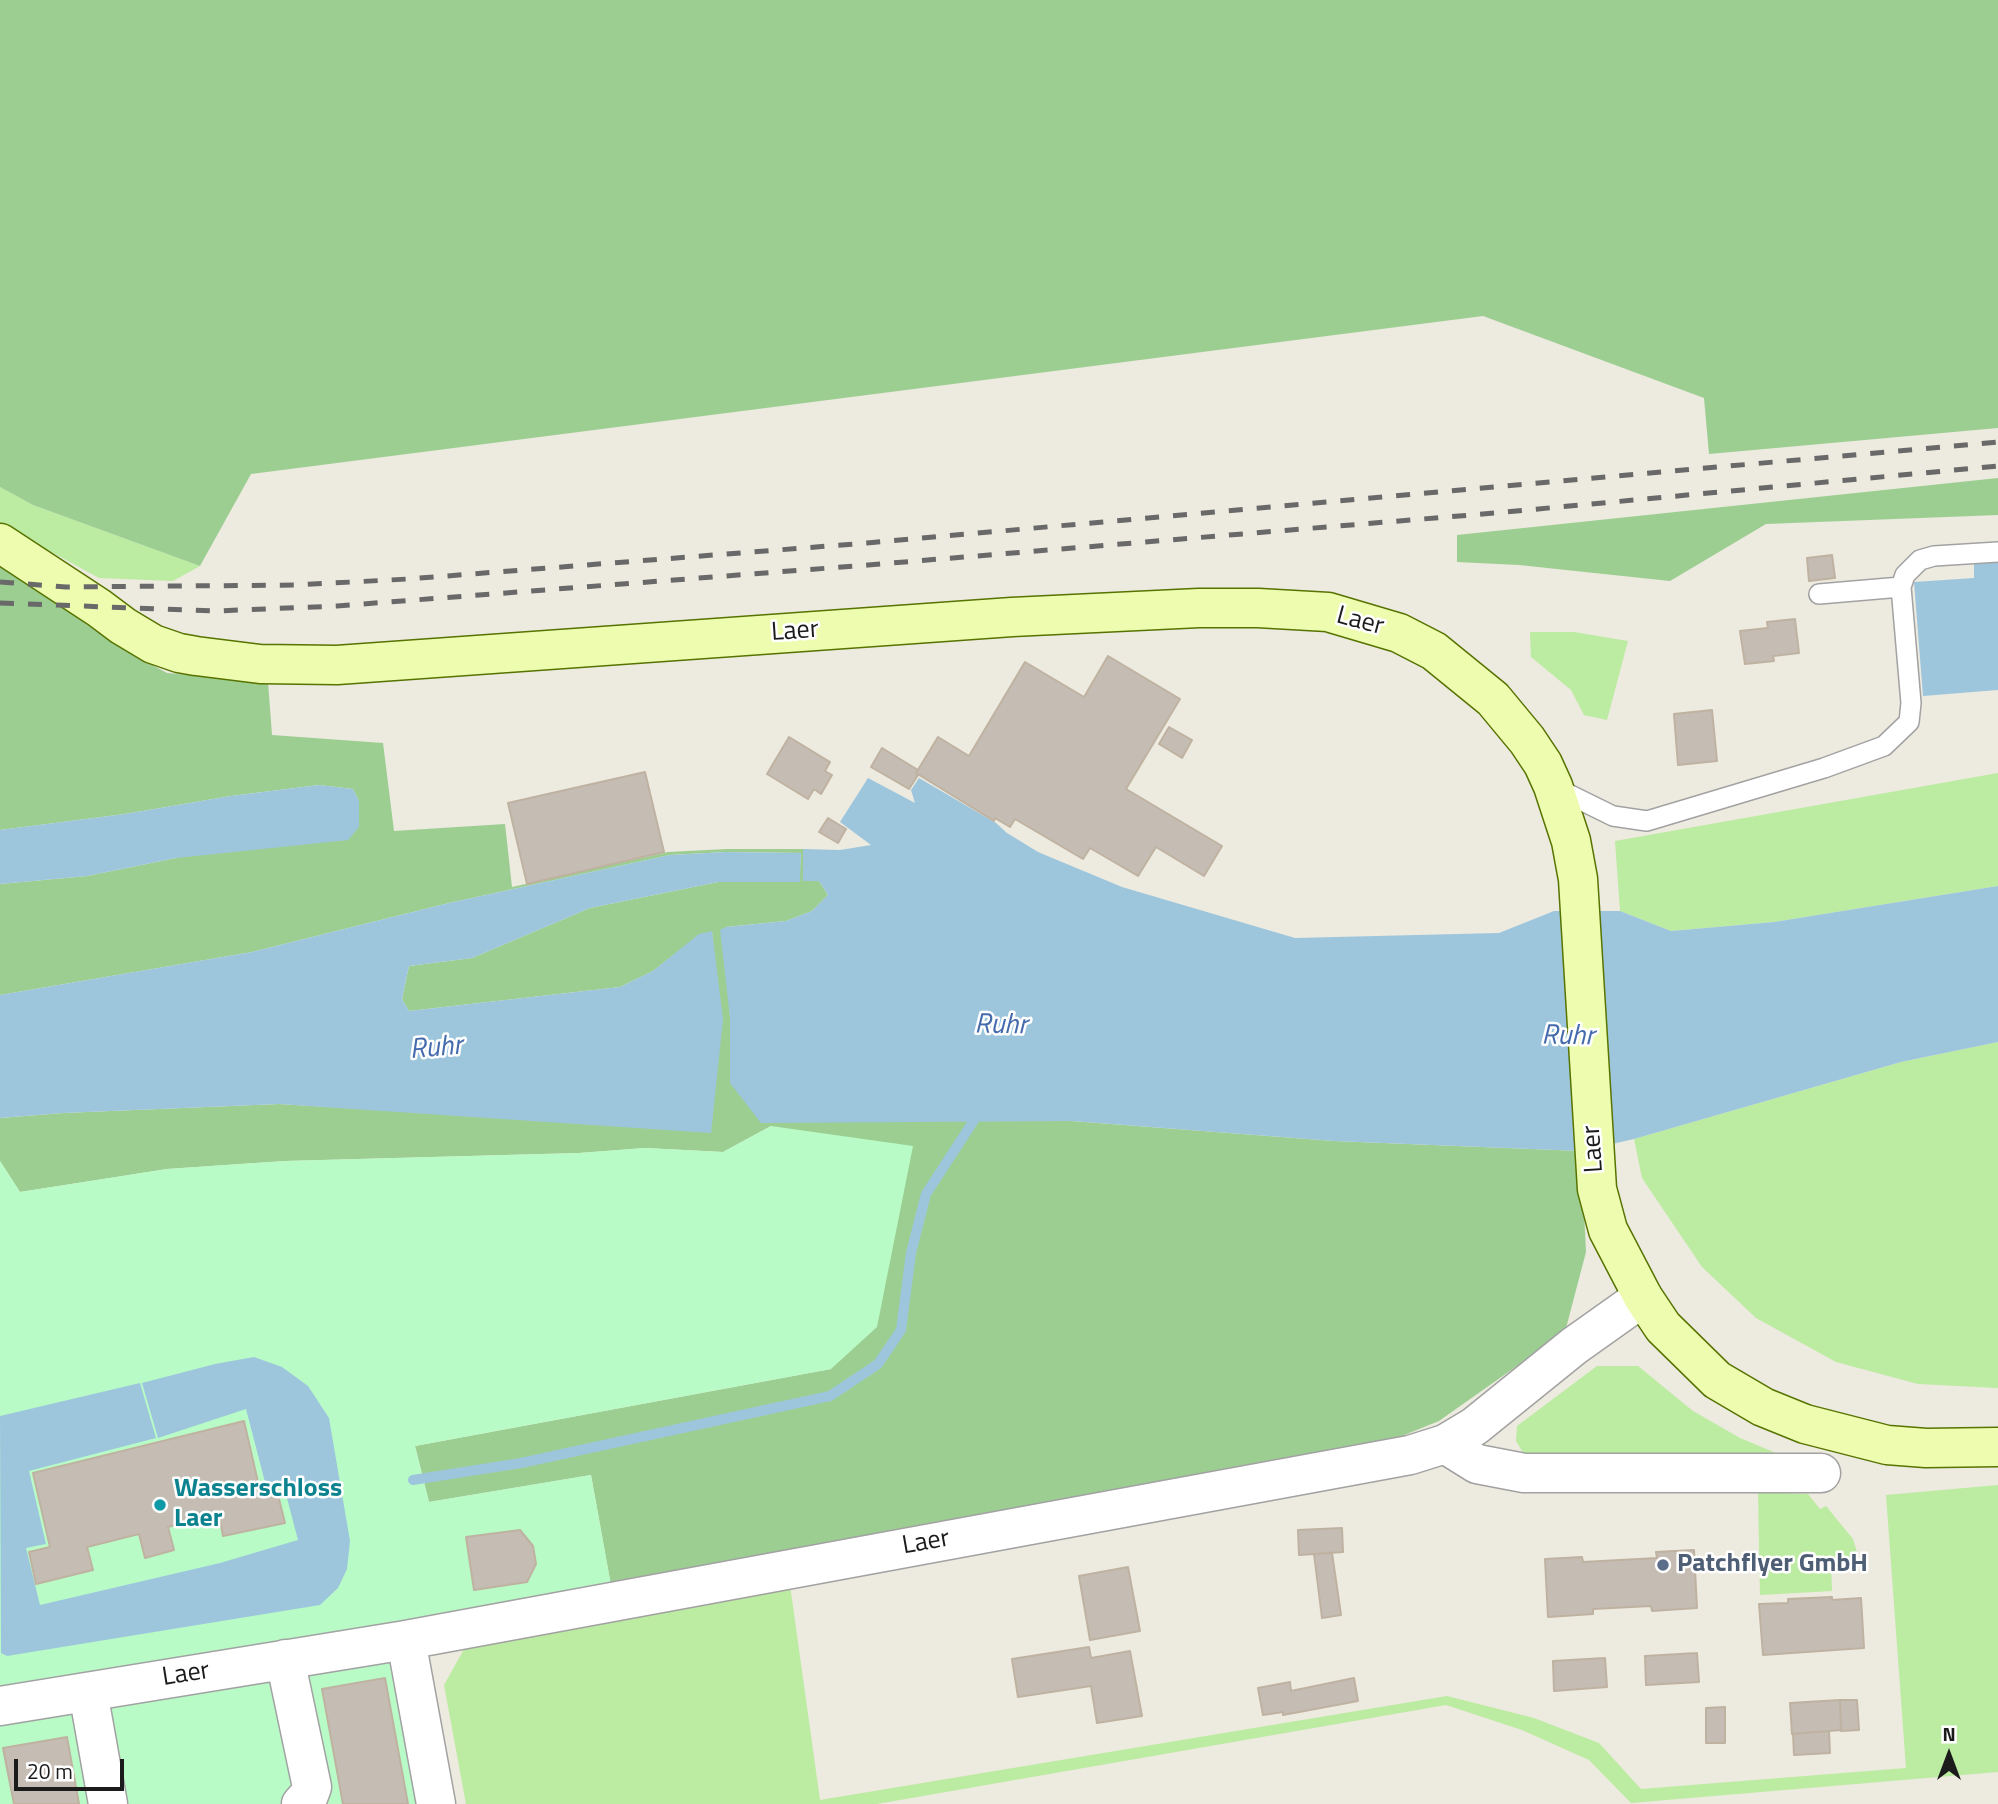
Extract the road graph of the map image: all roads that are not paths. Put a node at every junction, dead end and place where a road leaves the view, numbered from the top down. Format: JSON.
{"nodes":[{"id":1,"x":0,"y":543,"type":"edge"},
{"id":2,"x":1998,"y":552,"type":"edge"},
{"id":3,"x":1901,"y":587,"type":"junction"},
{"id":4,"x":1819,"y":594,"type":"dead end"},
{"id":5,"x":1553,"y":786,"type":"junction"},
{"id":6,"x":1643,"y":1297,"type":"junction"},
{"id":7,"x":1445,"y":1444,"type":"junction"},
{"id":8,"x":1998,"y":1447,"type":"edge"},
{"id":9,"x":1821,"y":1473,"type":"dead end"},
{"id":10,"x":406,"y":1640,"type":"junction"},
{"id":11,"x":285,"y":1659,"type":"junction"},
{"id":12,"x":88,"y":1692,"type":"junction"},
{"id":13,"x":0,"y":1706,"type":"edge"},
{"id":14,"x":108,"y":1804,"type":"edge"},
{"id":15,"x":301,"y":1804,"type":"edge"},
{"id":16,"x":436,"y":1804,"type":"edge"}],
"edges":[{"from":1,"to":5,"type":"main road","name":"Laer"},
{"from":2,"to":3,"type":"lane"},
{"from":3,"to":4,"type":"lane"},
{"from":3,"to":5,"type":"lane"},
{"from":5,"to":6,"type":"main road","name":"Laer"},
{"from":6,"to":7,"type":"street","name":"Laer"},
{"from":6,"to":8,"type":"main road","name":"Laer"},
{"from":7,"to":9,"type":"street"},
{"from":7,"to":10,"type":"street","name":"Laer"},
{"from":10,"to":11,"type":"street","name":"Laer"},
{"from":10,"to":16,"type":"street"},
{"from":11,"to":12,"type":"street","name":"Laer"},
{"from":11,"to":15,"type":"street"},
{"from":12,"to":13,"type":"street","name":"Laer"},
{"from":12,"to":14,"type":"street"}]}
